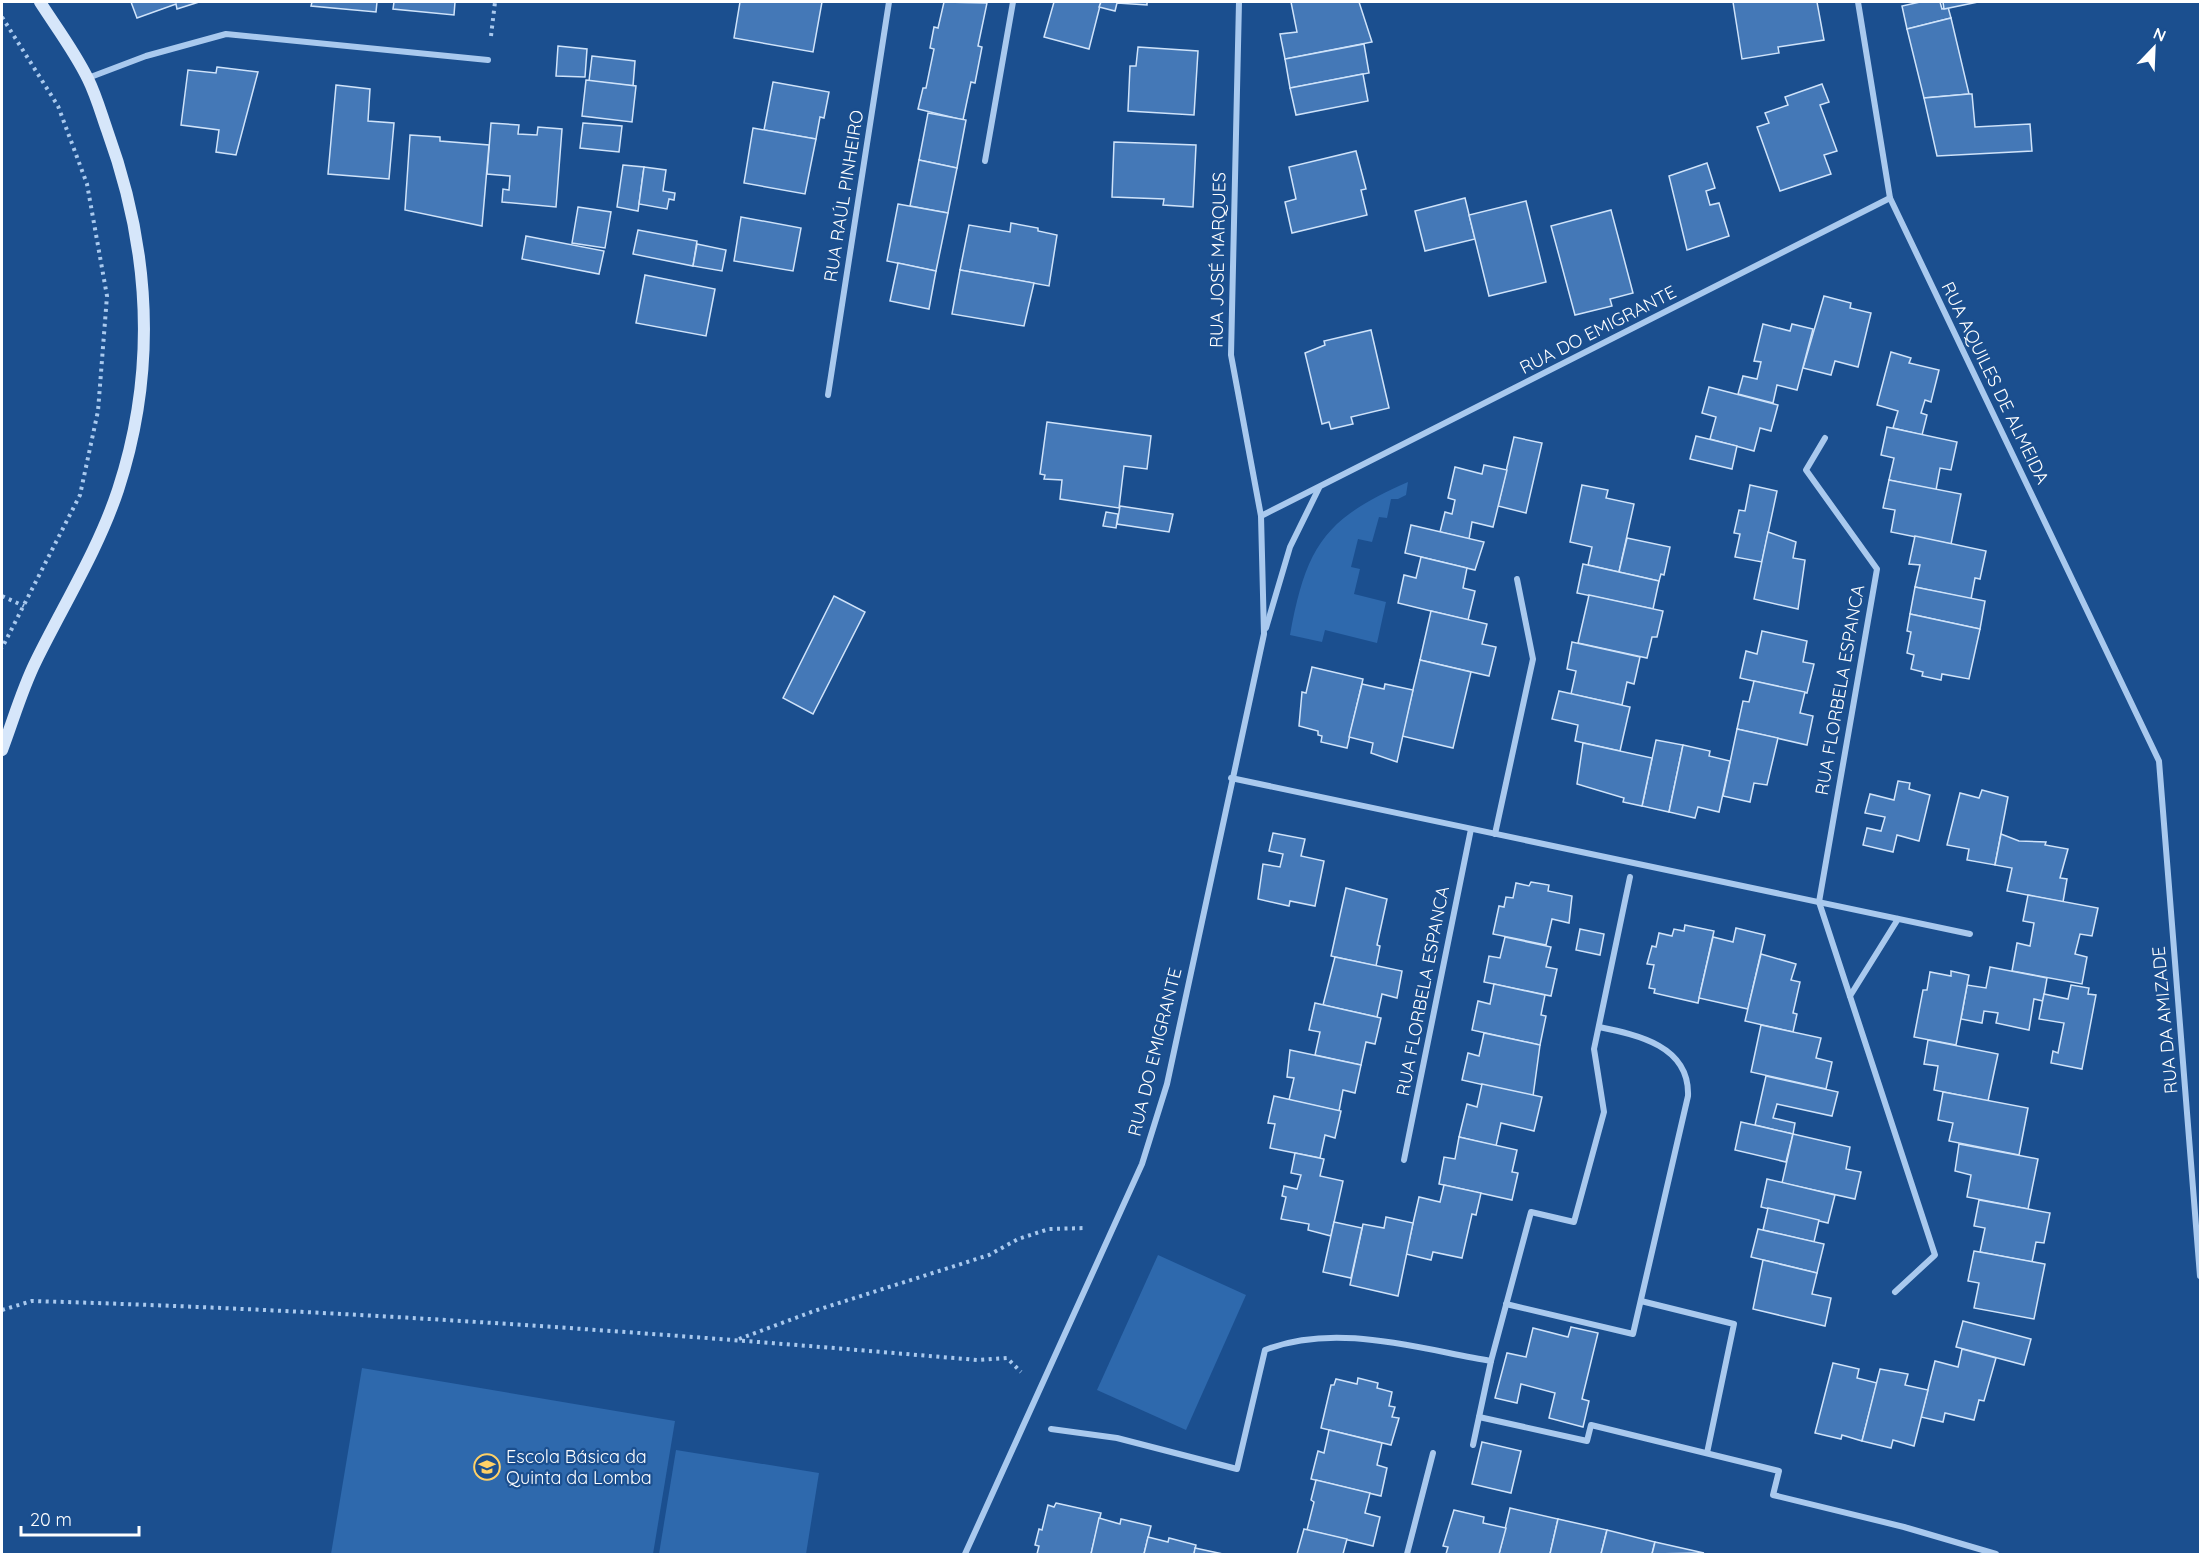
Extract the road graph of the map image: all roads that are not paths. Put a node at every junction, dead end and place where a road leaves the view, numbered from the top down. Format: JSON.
{"nodes":[{"id":1,"x":40,"y":2,"type":"edge"},
{"id":2,"x":889,"y":2,"type":"edge"},
{"id":3,"x":1013,"y":2,"type":"edge"},
{"id":4,"x":1239,"y":2,"type":"edge"},
{"id":5,"x":1858,"y":2,"type":"edge"},
{"id":6,"x":488,"y":60,"type":"road end"},
{"id":7,"x":88,"y":78,"type":"junction"},
{"id":8,"x":985,"y":161,"type":"dead end"},
{"id":9,"x":1890,"y":198,"type":"junction"},
{"id":10,"x":828,"y":395,"type":"dead end"},
{"id":11,"x":1825,"y":438,"type":"dead end"},
{"id":12,"x":1319,"y":488,"type":"junction"},
{"id":13,"x":1261,"y":516,"type":"junction"},
{"id":14,"x":1517,"y":579,"type":"dead end"},
{"id":15,"x":1264,"y":634,"type":"junction"},
{"id":16,"x":2,"y":750,"type":"edge"},
{"id":17,"x":2159,"y":761,"type":"joint"},
{"id":18,"x":1231,"y":778,"type":"junction"},
{"id":19,"x":1471,"y":829,"type":"junction"},
{"id":20,"x":1495,"y":834,"type":"junction"},
{"id":21,"x":1630,"y":878,"type":"dead end"},
{"id":22,"x":1819,"y":902,"type":"junction"},
{"id":23,"x":1898,"y":918,"type":"junction"},
{"id":24,"x":1970,"y":934,"type":"dead end"},
{"id":25,"x":1850,"y":996,"type":"junction"},
{"id":26,"x":1599,"y":1027,"type":"junction"},
{"id":27,"x":1404,"y":1160,"type":"dead end"},
{"id":28,"x":2200,"y":1276,"type":"edge"},
{"id":29,"x":1895,"y":1292,"type":"dead end"},
{"id":30,"x":1641,"y":1301,"type":"junction"},
{"id":31,"x":1506,"y":1304,"type":"junction"},
{"id":32,"x":1491,"y":1361,"type":"junction"},
{"id":33,"x":1479,"y":1417,"type":"junction"},
{"id":34,"x":1051,"y":1429,"type":"dead end"},
{"id":35,"x":1473,"y":1445,"type":"dead end"},
{"id":36,"x":1432,"y":1453,"type":"dead end"},
{"id":37,"x":1707,"y":1453,"type":"junction"},
{"id":38,"x":965,"y":1554,"type":"edge"},
{"id":39,"x":1407,"y":1554,"type":"edge"},
{"id":40,"x":1996,"y":1554,"type":"edge"}],
"edges":[{"from":1,"to":7,"type":"street"},
{"from":2,"to":10,"type":"street","name":"RUA RAÚL PINHEIRO"},
{"from":3,"to":8,"type":"street"},
{"from":4,"to":13,"type":"street","name":"RUA JOSÉ MARQUES"},
{"from":5,"to":9,"type":"street","name":"RUA AQUILES DE ALMEIDA"},
{"from":6,"to":7,"type":"street"},
{"from":7,"to":16,"type":"street"},
{"from":9,"to":12,"type":"street","name":"RUA DO EMIGRANTE"},
{"from":9,"to":17,"type":"street","name":"RUA AQUILES DE ALMEIDA"},
{"from":11,"to":22,"type":"street","name":"RUA FLORBELA ESPANCA"},
{"from":12,"to":13,"type":"street","name":"RUA DO EMIGRANTE"},
{"from":12,"to":15,"type":"street","name":"RUA DO EMIGRANTE"},
{"from":13,"to":15,"type":"street","name":"RUA DO EMIGRANTE"},
{"from":14,"to":20,"type":"street"},
{"from":15,"to":18,"type":"street","name":"RUA DO EMIGRANTE"},
{"from":17,"to":28,"type":"street","name":"RUA DA AMIZADE"},
{"from":18,"to":19,"type":"street"},
{"from":18,"to":38,"type":"street","name":"RUA DO EMIGRANTE"},
{"from":19,"to":20,"type":"street"},
{"from":19,"to":27,"type":"street","name":"RUA FLORBELA ESPANCA"},
{"from":20,"to":22,"type":"street"},
{"from":21,"to":26,"type":"street"},
{"from":22,"to":23,"type":"street"},
{"from":22,"to":25,"type":"street","name":"RUA FLORBELA ESPANCA"},
{"from":23,"to":24,"type":"street"},
{"from":23,"to":25,"type":"street"},
{"from":25,"to":29,"type":"street","name":"RUA FLORBELA ESPANCA"},
{"from":26,"to":30,"type":"street"},
{"from":26,"to":31,"type":"street"},
{"from":30,"to":31,"type":"street"},
{"from":30,"to":37,"type":"street"},
{"from":31,"to":32,"type":"street"},
{"from":32,"to":33,"type":"street"},
{"from":32,"to":34,"type":"street"},
{"from":33,"to":35,"type":"street"},
{"from":33,"to":37,"type":"street"},
{"from":36,"to":39,"type":"street"},
{"from":37,"to":40,"type":"street"}]}
